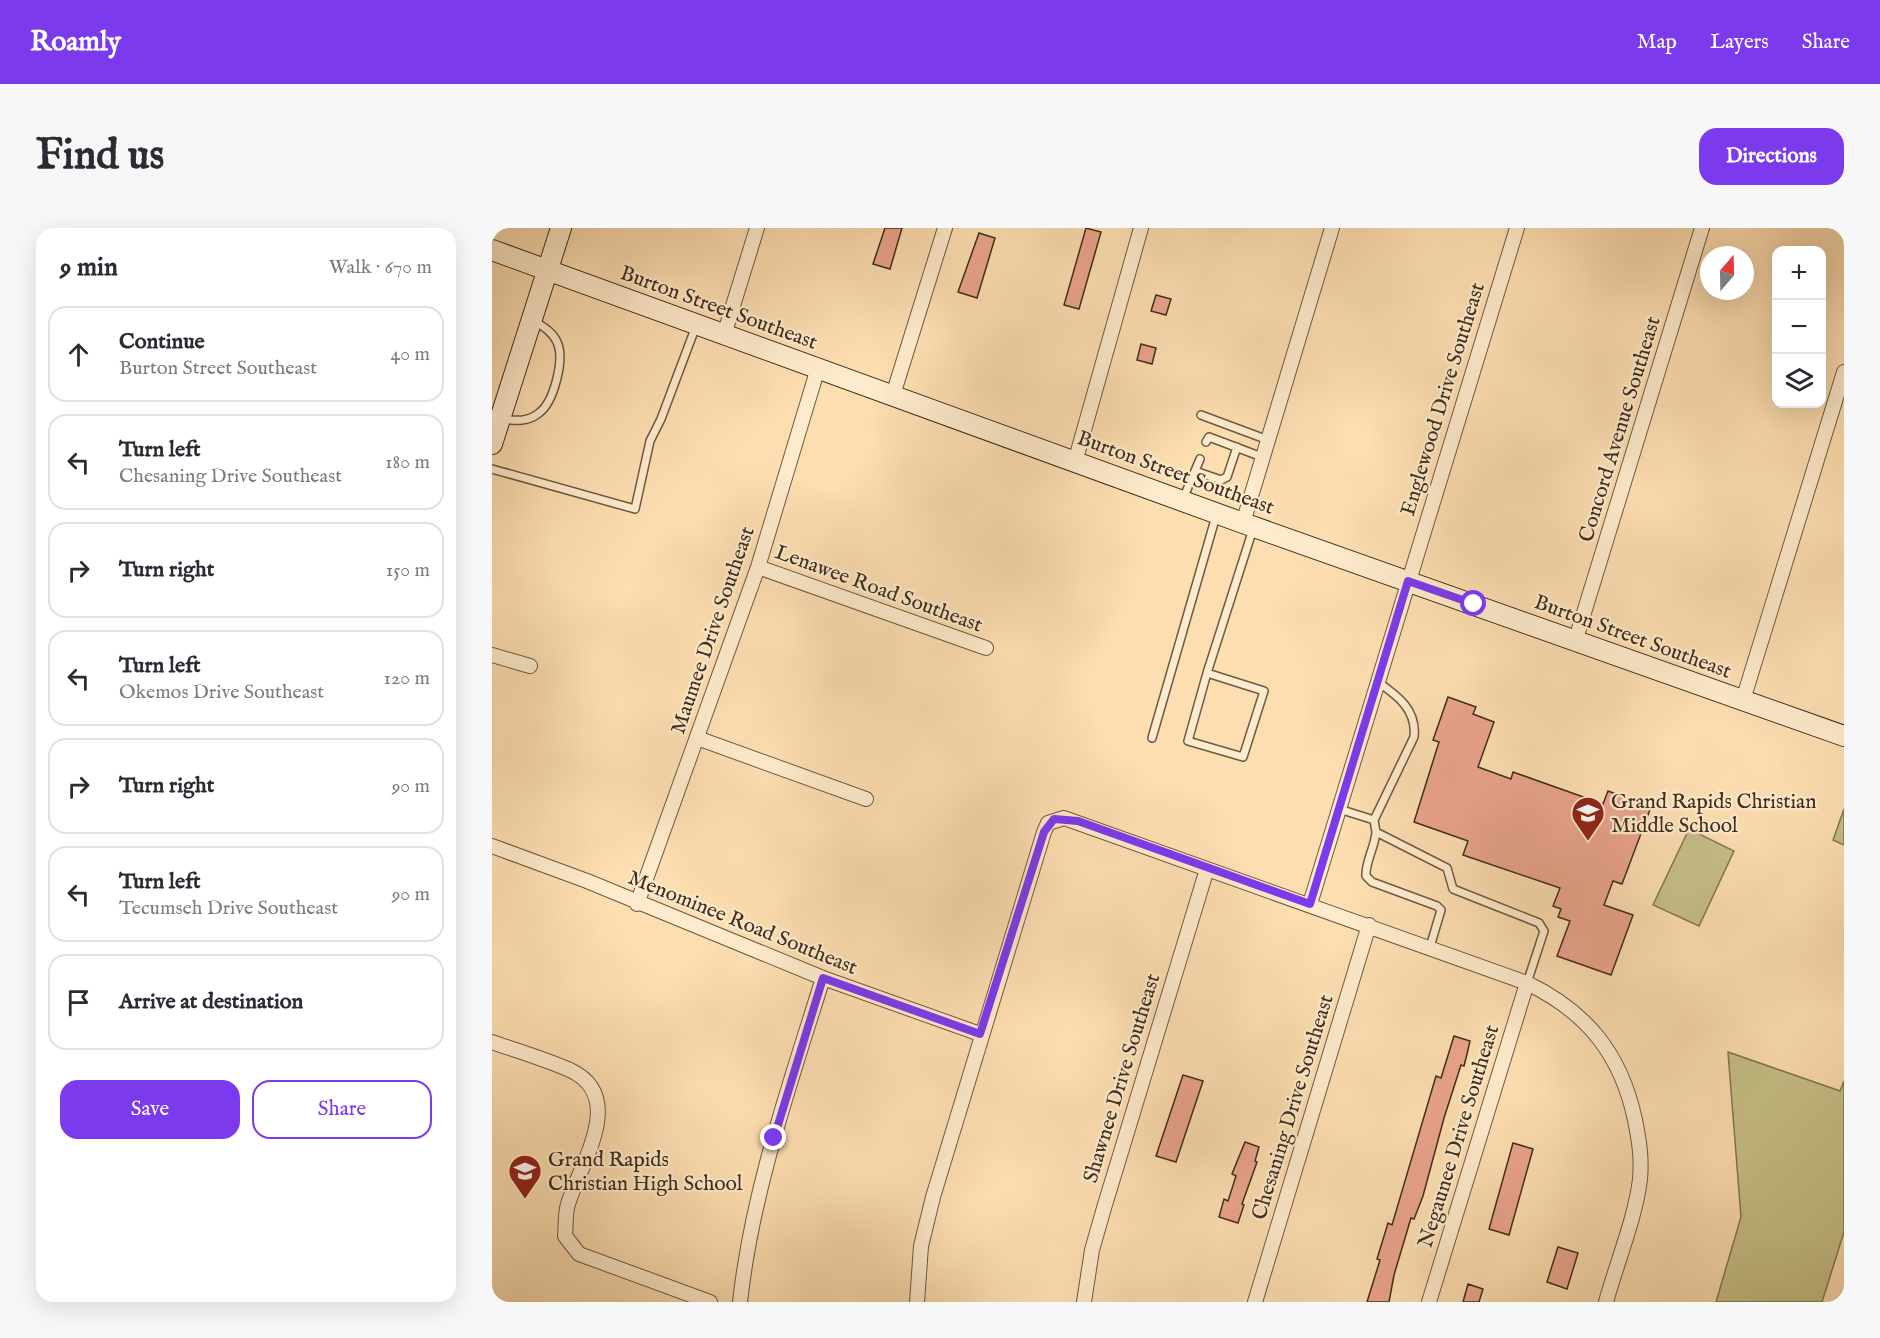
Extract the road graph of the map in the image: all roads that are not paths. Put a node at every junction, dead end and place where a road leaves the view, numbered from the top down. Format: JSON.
{"nodes":[{"id":1,"x":561,"y":228,"type":"edge"},
{"id":2,"x":757,"y":228,"type":"edge"},
{"id":3,"x":945,"y":228,"type":"edge"},
{"id":4,"x":1141,"y":228,"type":"edge"},
{"id":5,"x":1332,"y":228,"type":"edge"},
{"id":6,"x":1516,"y":228,"type":"edge"},
{"id":7,"x":1702,"y":228,"type":"edge"},
{"id":8,"x":492,"y":250,"type":"edge"},
{"id":9,"x":548,"y":271,"type":"junction"},
{"id":10,"x":532,"y":320,"type":"junction"},
{"id":11,"x":696,"y":325,"type":"junction"},
{"id":12,"x":724,"y":335,"type":"junction"},
{"id":13,"x":818,"y":368,"type":"junction"},
{"id":14,"x":1844,"y":372,"type":"edge"},
{"id":15,"x":893,"y":395,"type":"junction"},
{"id":16,"x":1202,"y":415,"type":"dead end"},
{"id":17,"x":500,"y":419,"type":"junction"},
{"id":18,"x":1208,"y":440,"type":"dead end"},
{"id":19,"x":1268,"y":440,"type":"junction"},
{"id":20,"x":492,"y":444,"type":"edge"},
{"id":21,"x":1237,"y":447,"type":"junction"},
{"id":22,"x":1262,"y":457,"type":"junction"},
{"id":23,"x":1200,"y":459,"type":"dead end"},
{"id":24,"x":1075,"y":462,"type":"junction"},
{"id":25,"x":492,"y":469,"type":"edge"},
{"id":26,"x":1195,"y":471,"type":"junction"},
{"id":27,"x":1182,"y":501,"type":"junction"},
{"id":28,"x":1216,"y":514,"type":"junction"},
{"id":29,"x":1248,"y":525,"type":"junction"},
{"id":30,"x":758,"y":567,"type":"junction"},
{"id":31,"x":1408,"y":581,"type":"junction"},
{"id":32,"x":1575,"y":642,"type":"junction"},
{"id":33,"x":986,"y":648,"type":"dead end"},
{"id":34,"x":492,"y":654,"type":"edge"},
{"id":35,"x":530,"y":666,"type":"dead end"},
{"id":36,"x":1207,"y":673,"type":"junction"},
{"id":37,"x":1378,"y":682,"type":"junction"},
{"id":38,"x":1743,"y":700,"type":"junction"},
{"id":39,"x":1844,"y":736,"type":"edge"},
{"id":40,"x":697,"y":738,"type":"junction"},
{"id":41,"x":1152,"y":738,"type":"dead end"},
{"id":42,"x":866,"y":798,"type":"dead end"},
{"id":43,"x":1339,"y":809,"type":"junction"},
{"id":44,"x":1374,"y":820,"type":"junction"},
{"id":45,"x":1376,"y":831,"type":"junction"},
{"id":46,"x":492,"y":846,"type":"edge"},
{"id":47,"x":1208,"y":869,"type":"junction"},
{"id":48,"x":637,"y":904,"type":"junction"},
{"id":49,"x":1310,"y":904,"type":"junction"},
{"id":50,"x":1369,"y":925,"type":"junction"},
{"id":51,"x":1430,"y":947,"type":"junction"},
{"id":52,"x":823,"y":978,"type":"junction"},
{"id":53,"x":1527,"y":983,"type":"junction"},
{"id":54,"x":980,"y":1034,"type":"junction"},
{"id":55,"x":492,"y":1042,"type":"edge"},
{"id":56,"x":710,"y":1302,"type":"edge"},
{"id":57,"x":740,"y":1302,"type":"edge"},
{"id":58,"x":917,"y":1302,"type":"edge"},
{"id":59,"x":1084,"y":1302,"type":"edge"},
{"id":60,"x":1255,"y":1302,"type":"edge"},
{"id":61,"x":1429,"y":1302,"type":"edge"},
{"id":62,"x":1605,"y":1302,"type":"edge"}],
"edges":[{"from":1,"to":9,"type":"main road"},
{"from":2,"to":12,"type":"street"},
{"from":3,"to":15,"type":"street"},
{"from":4,"to":24,"type":"street"},
{"from":5,"to":19,"type":"street"},
{"from":6,"to":31,"type":"street","name":"Englewood Drive Southeast"},
{"from":7,"to":32,"type":"street","name":"Concord Avenue Southeast"},
{"from":8,"to":9,"type":"main road","name":"Burton Street Southeast"},
{"from":9,"to":10,"type":"main road"},
{"from":9,"to":11,"type":"main road","name":"Burton Street Southeast"},
{"from":10,"to":17,"type":"main road"},
{"from":10,"to":17,"type":"lane"},
{"from":11,"to":12,"type":"main road","name":"Burton Street Southeast"},
{"from":11,"to":25,"type":"lane"},
{"from":12,"to":13,"type":"main road","name":"Burton Street Southeast"},
{"from":13,"to":15,"type":"main road","name":"Burton Street Southeast"},
{"from":13,"to":30,"type":"street","name":"Maumee Drive Southeast"},
{"from":14,"to":38,"type":"street"},
{"from":15,"to":24,"type":"main road","name":"Burton Street Southeast"},
{"from":16,"to":19,"type":"lane"},
{"from":17,"to":20,"type":"main road"},
{"from":18,"to":21,"type":"lane"},
{"from":19,"to":22,"type":"street"},
{"from":21,"to":22,"type":"lane"},
{"from":21,"to":26,"type":"lane"},
{"from":22,"to":29,"type":"street"},
{"from":23,"to":26,"type":"lane"},
{"from":24,"to":27,"type":"main road","name":"Burton Street Southeast"},
{"from":26,"to":27,"type":"lane"},
{"from":27,"to":28,"type":"main road","name":"Burton Street Southeast"},
{"from":28,"to":29,"type":"main road","name":"Burton Street Southeast"},
{"from":28,"to":41,"type":"lane"},
{"from":29,"to":31,"type":"main road","name":"Burton Street Southeast"},
{"from":29,"to":36,"type":"lane"},
{"from":30,"to":33,"type":"street","name":"Lenawee Road Southeast"},
{"from":30,"to":40,"type":"street","name":"Maumee Drive Southeast"},
{"from":31,"to":32,"type":"main road","name":"Burton Street Southeast"},
{"from":31,"to":37,"type":"street"},
{"from":32,"to":38,"type":"main road","name":"Burton Street Southeast"},
{"from":34,"to":35,"type":"street"},
{"from":36,"to":36,"type":"lane"},
{"from":37,"to":43,"type":"street"},
{"from":37,"to":44,"type":"lane"},
{"from":38,"to":39,"type":"main road","name":"Burton Street Southeast"},
{"from":40,"to":42,"type":"street"},
{"from":40,"to":48,"type":"street","name":"Maumee Drive Southeast"},
{"from":43,"to":44,"type":"lane"},
{"from":43,"to":49,"type":"street"},
{"from":44,"to":45,"type":"lane"},
{"from":45,"to":51,"type":"lane"},
{"from":45,"to":53,"type":"lane"},
{"from":46,"to":48,"type":"street","name":"Menominee Road Southeast"},
{"from":47,"to":49,"type":"street"},
{"from":47,"to":54,"type":"street"},
{"from":47,"to":59,"type":"street","name":"Shawnee Drive Southeast"},
{"from":48,"to":52,"type":"street","name":"Menominee Road Southeast"},
{"from":49,"to":50,"type":"street"},
{"from":50,"to":51,"type":"street"},
{"from":50,"to":60,"type":"street","name":"Chesaning Drive Southeast"},
{"from":51,"to":53,"type":"street"},
{"from":52,"to":54,"type":"street","name":"Menominee Road Southeast"},
{"from":52,"to":57,"type":"street"},
{"from":53,"to":61,"type":"street","name":"Negaunee Drive Southeast"},
{"from":53,"to":62,"type":"street"},
{"from":54,"to":58,"type":"street"},
{"from":55,"to":56,"type":"street"}]}
